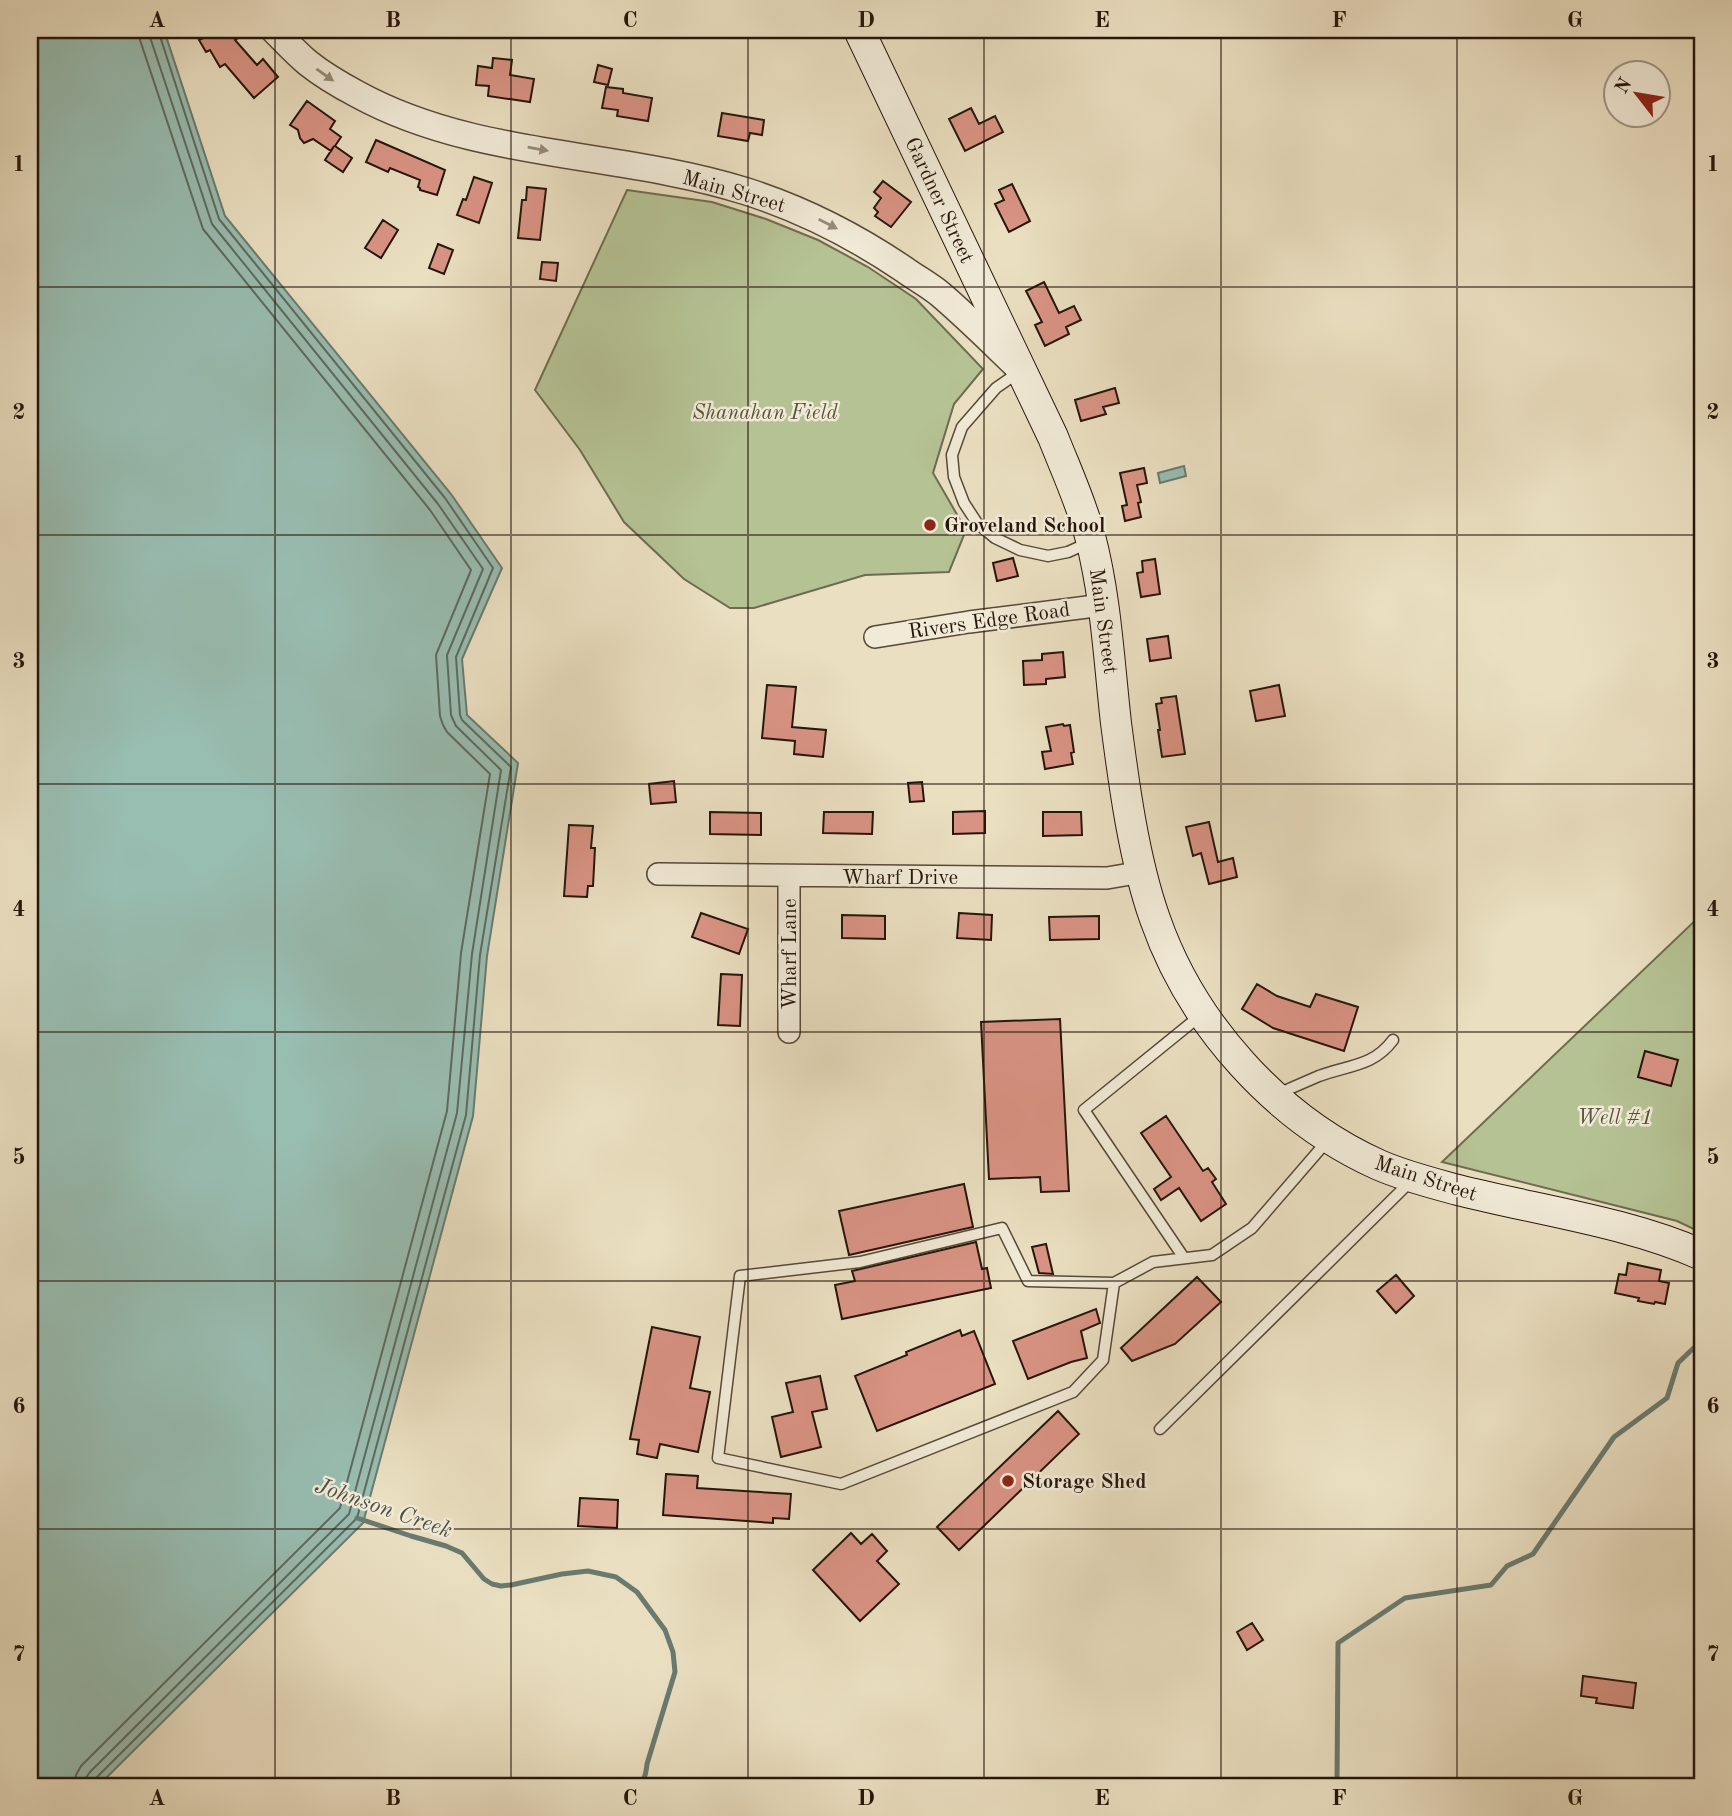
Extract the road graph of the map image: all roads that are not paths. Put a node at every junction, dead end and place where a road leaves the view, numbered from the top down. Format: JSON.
{"nodes":[{"id":1,"x":274,"y":30,"type":"edge"},
{"id":2,"x":859,"y":30,"type":"edge"},
{"id":3,"x":1022,"y":371,"type":"junction"},
{"id":4,"x":1091,"y":541,"type":"junction"},
{"id":5,"x":1103,"y":605,"type":"junction"},
{"id":6,"x":875,"y":637,"type":"dead end"},
{"id":7,"x":1142,"y":873,"type":"junction"},
{"id":8,"x":658,"y":874,"type":"dead end"},
{"id":9,"x":789,"y":876,"type":"junction"},
{"id":10,"x":1203,"y":1014,"type":"junction"},
{"id":11,"x":789,"y":1032,"type":"dead end"},
{"id":12,"x":1393,"y":1040,"type":"dead end"},
{"id":13,"x":1275,"y":1095,"type":"junction"},
{"id":14,"x":1329,"y":1138,"type":"junction"},
{"id":15,"x":1415,"y":1178,"type":"junction"},
{"id":16,"x":1702,"y":1255,"type":"edge"},
{"id":17,"x":1184,"y":1258,"type":"junction"},
{"id":18,"x":1114,"y":1283,"type":"junction"},
{"id":19,"x":1160,"y":1429,"type":"dead end"}],
"edges":[{"from":1,"to":3,"type":"street","name":"Main Street","one_way":true},
{"from":2,"to":3,"type":"main road","name":"Gardner Street"},
{"from":3,"to":4,"type":"main road","name":"Main Street"},
{"from":3,"to":4,"type":"lane"},
{"from":4,"to":5,"type":"main road","name":"Main Street"},
{"from":5,"to":6,"type":"street","name":"Rivers Edge Road"},
{"from":5,"to":7,"type":"main road","name":"Main Street"},
{"from":7,"to":9,"type":"street","name":"Wharf Drive"},
{"from":7,"to":10,"type":"main road","name":"Main Street"},
{"from":8,"to":9,"type":"street","name":"Wharf Drive"},
{"from":9,"to":11,"type":"street","name":"Wharf Lane"},
{"from":10,"to":13,"type":"main road","name":"Main Street"},
{"from":10,"to":17,"type":"lane"},
{"from":12,"to":13,"type":"lane"},
{"from":13,"to":14,"type":"main road","name":"Main Street"},
{"from":14,"to":15,"type":"main road","name":"Main Street"},
{"from":14,"to":17,"type":"lane"},
{"from":15,"to":16,"type":"main road","name":"Main Street"},
{"from":15,"to":19,"type":"lane"},
{"from":17,"to":18,"type":"lane"},
{"from":18,"to":18,"type":"lane"}]}
